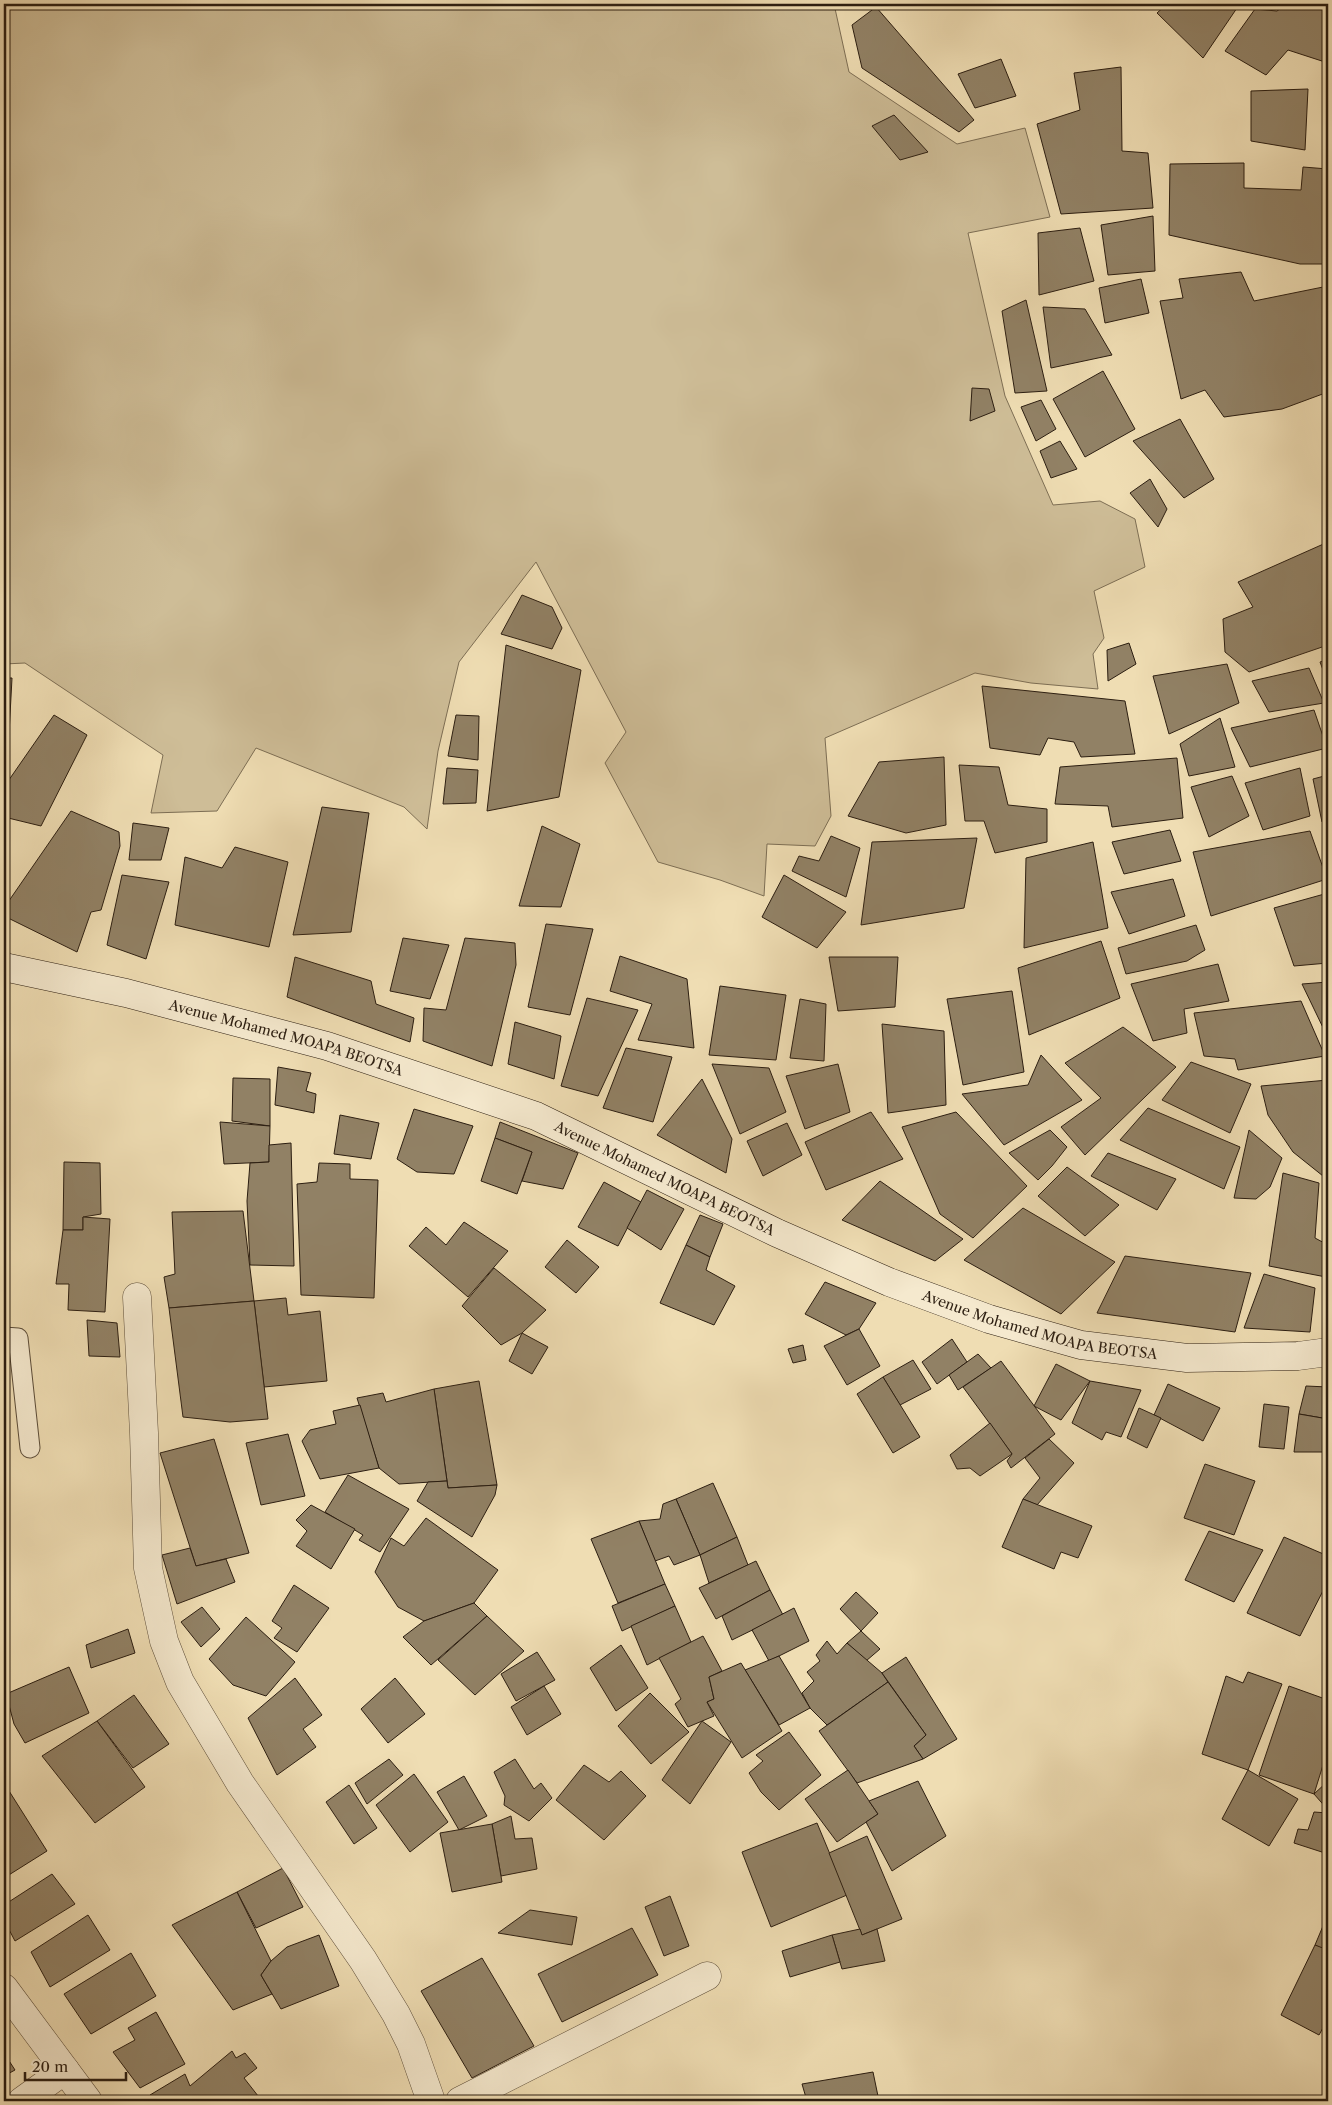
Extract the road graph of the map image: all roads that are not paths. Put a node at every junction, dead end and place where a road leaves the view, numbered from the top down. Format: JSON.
{"nodes":[{"id":1,"x":4,"y":967,"type":"edge"},
{"id":2,"x":137,"y":1297,"type":"dead end"},
{"id":3,"x":4,"y":1337,"type":"edge"},
{"id":4,"x":1328,"y":1352,"type":"edge"},
{"id":5,"x":30,"y":1448,"type":"dead end"},
{"id":6,"x":707,"y":1976,"type":"dead end"},
{"id":7,"x":4,"y":1988,"type":"edge"},
{"id":8,"x":65,"y":2070,"type":"junction"},
{"id":9,"x":22,"y":2101,"type":"edge"},
{"id":10,"x":88,"y":2101,"type":"edge"},
{"id":11,"x":431,"y":2101,"type":"edge"},
{"id":12,"x":460,"y":2101,"type":"edge"}],
"edges":[{"from":1,"to":4,"type":"main road","name":"Avenue Mohamed MOAPA BEOTSA"},
{"from":2,"to":11,"type":"main road"},
{"from":3,"to":5,"type":"lane"},
{"from":6,"to":12,"type":"main road"},
{"from":7,"to":8,"type":"main road"},
{"from":8,"to":9,"type":"main road"},
{"from":8,"to":10,"type":"main road"}]}
